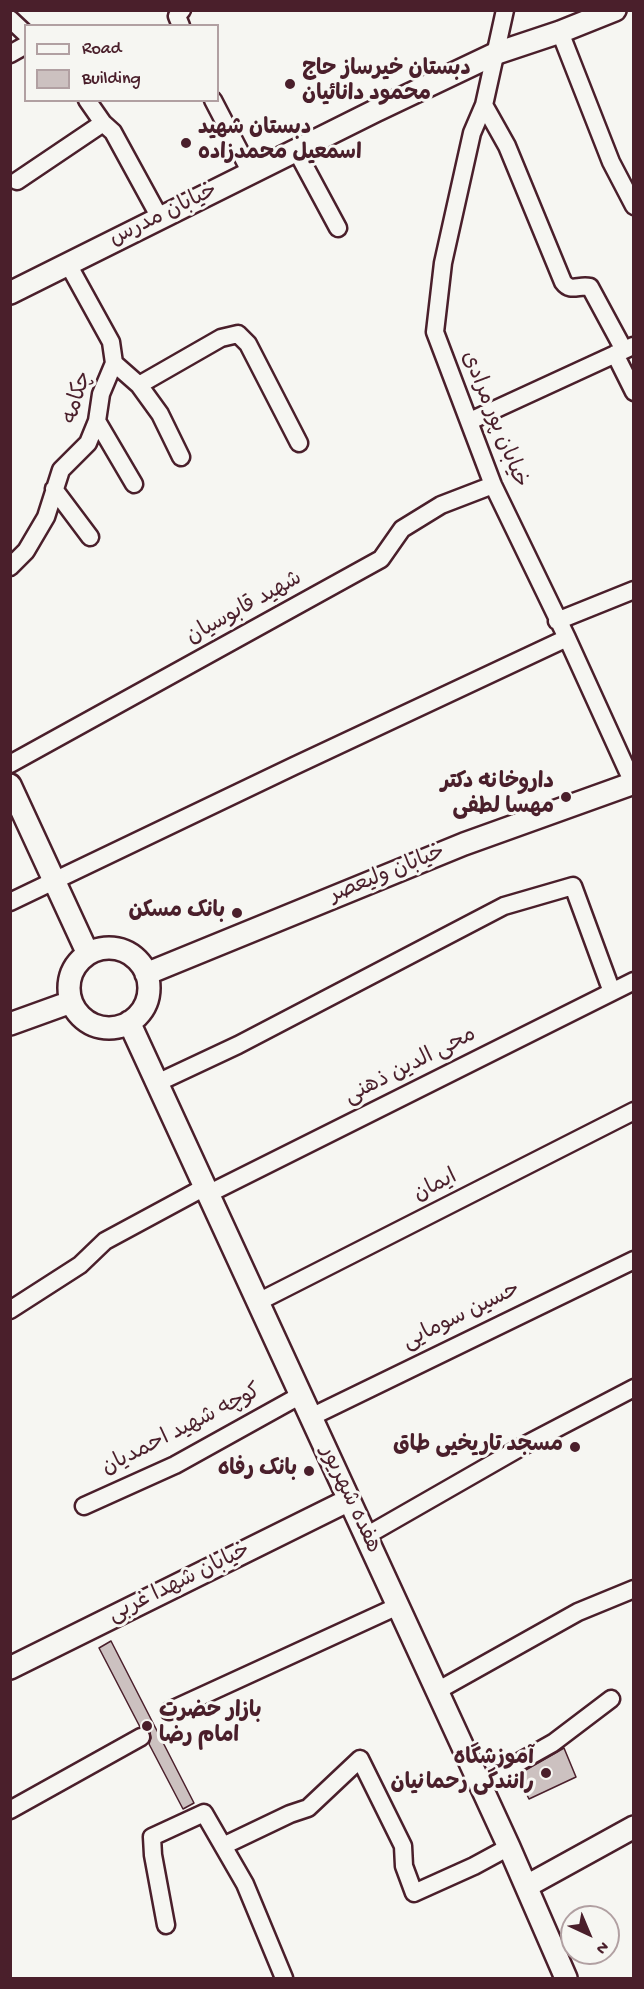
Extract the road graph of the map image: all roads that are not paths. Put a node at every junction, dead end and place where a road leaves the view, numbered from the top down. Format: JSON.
{"nodes":[{"id":1,"x":182,"y":10,"type":"edge"},
{"id":2,"x":505,"y":10,"type":"edge"},
{"id":3,"x":615,"y":10,"type":"edge"},
{"id":4,"x":10,"y":20,"type":"edge"},
{"id":5,"x":180,"y":24,"type":"edge"},
{"id":6,"x":24,"y":32,"type":"edge"},
{"id":7,"x":560,"y":32,"type":"junction"},
{"id":8,"x":24,"y":46,"type":"edge"},
{"id":9,"x":497,"y":53,"type":"junction"},
{"id":10,"x":10,"y":54,"type":"edge"},
{"id":11,"x":88,"y":102,"type":"edge"},
{"id":12,"x":214,"y":102,"type":"edge"},
{"id":13,"x":484,"y":105,"type":"junction"},
{"id":14,"x":102,"y":123,"type":"junction"},
{"id":15,"x":296,"y":150,"type":"junction"},
{"id":16,"x":251,"y":173,"type":"junction"},
{"id":17,"x":16,"y":181,"type":"dead end"},
{"id":18,"x":633,"y":206,"type":"edge"},
{"id":19,"x":160,"y":218,"type":"junction"},
{"id":20,"x":338,"y":228,"type":"dead end"},
{"id":21,"x":68,"y":264,"type":"junction"},
{"id":22,"x":10,"y":294,"type":"edge"},
{"id":23,"x":624,"y":350,"type":"edge"},
{"id":24,"x":114,"y":363,"type":"junction"},
{"id":25,"x":139,"y":385,"type":"junction"},
{"id":26,"x":633,"y":392,"type":"edge"},
{"id":27,"x":96,"y":420,"type":"junction"},
{"id":28,"x":470,"y":421,"type":"junction"},
{"id":29,"x":299,"y":443,"type":"dead end"},
{"id":30,"x":181,"y":457,"type":"dead end"},
{"id":31,"x":134,"y":484,"type":"dead end"},
{"id":32,"x":493,"y":485,"type":"junction"},
{"id":33,"x":54,"y":489,"type":"junction"},
{"id":34,"x":90,"y":537,"type":"dead end"},
{"id":35,"x":10,"y":567,"type":"edge"},
{"id":36,"x":633,"y":590,"type":"edge"},
{"id":37,"x":557,"y":621,"type":"junction"},
{"id":38,"x":567,"y":638,"type":"junction"},
{"id":39,"x":10,"y":764,"type":"edge"},
{"id":40,"x":633,"y":783,"type":"edge"},
{"id":41,"x":10,"y":785,"type":"edge"},
{"id":42,"x":54,"y":881,"type":"junction"},
{"id":43,"x":10,"y":902,"type":"edge"},
{"id":44,"x":88,"y":954,"type":"junction"},
{"id":45,"x":146,"y":974,"type":"junction"},
{"id":46,"x":633,"y":981,"type":"edge"},
{"id":47,"x":612,"y":992,"type":"junction"},
{"id":48,"x":71,"y":1002,"type":"junction"},
{"id":49,"x":129,"y":1022,"type":"junction"},
{"id":50,"x":10,"y":1024,"type":"edge"},
{"id":51,"x":157,"y":1083,"type":"junction"},
{"id":52,"x":633,"y":1111,"type":"edge"},
{"id":53,"x":206,"y":1190,"type":"junction"},
{"id":54,"x":633,"y":1260,"type":"edge"},
{"id":55,"x":258,"y":1302,"type":"junction"},
{"id":56,"x":10,"y":1310,"type":"edge"},
{"id":57,"x":633,"y":1388,"type":"edge"},
{"id":58,"x":301,"y":1395,"type":"junction"},
{"id":59,"x":311,"y":1417,"type":"junction"},
{"id":60,"x":349,"y":1500,"type":"junction"},
{"id":61,"x":84,"y":1506,"type":"dead end"},
{"id":62,"x":366,"y":1536,"type":"junction"},
{"id":63,"x":633,"y":1589,"type":"edge"},
{"id":64,"x":398,"y":1606,"type":"junction"},
{"id":65,"x":10,"y":1668,"type":"edge"},
{"id":66,"x":437,"y":1691,"type":"junction"},
{"id":67,"x":611,"y":1699,"type":"dead end"},
{"id":68,"x":169,"y":1711,"type":"dead end"},
{"id":69,"x":141,"y":1737,"type":"dead end"},
{"id":70,"x":480,"y":1784,"type":"junction"},
{"id":71,"x":10,"y":1810,"type":"edge"},
{"id":72,"x":633,"y":1827,"type":"edge"},
{"id":73,"x":224,"y":1846,"type":"junction"},
{"id":74,"x":509,"y":1847,"type":"junction"},
{"id":75,"x":527,"y":1886,"type":"junction"},
{"id":76,"x":166,"y":1925,"type":"dead end"},
{"id":77,"x":284,"y":1978,"type":"edge"},
{"id":78,"x":566,"y":1978,"type":"edge"}],
"edges":[{"from":1,"to":5,"type":"street"},
{"from":2,"to":9,"type":"street","name":"خیابان پور مرادی"},
{"from":3,"to":7,"type":"main road","name":"خیابان مدرس"},
{"from":4,"to":6,"type":"street"},
{"from":7,"to":9,"type":"main road","name":"خیابان مدرس"},
{"from":7,"to":18,"type":"street"},
{"from":8,"to":10,"type":"street"},
{"from":9,"to":13,"type":"street","name":"خیابان پور مرادی"},
{"from":9,"to":15,"type":"main road","name":"خیابان مدرس"},
{"from":11,"to":14,"type":"street"},
{"from":12,"to":16,"type":"street"},
{"from":13,"to":23,"type":"street"},
{"from":13,"to":28,"type":"street","name":"خیابان پور مرادی"},
{"from":14,"to":17,"type":"street"},
{"from":14,"to":19,"type":"street"},
{"from":15,"to":16,"type":"main road","name":"خیابان مدرس"},
{"from":15,"to":20,"type":"street"},
{"from":16,"to":19,"type":"main road","name":"خیابان مدرس"},
{"from":19,"to":21,"type":"main road","name":"خیابان مدرس"},
{"from":21,"to":22,"type":"main road","name":"خیابان مدرس"},
{"from":21,"to":24,"type":"street","name":"چکامه"},
{"from":23,"to":26,"type":"street"},
{"from":23,"to":28,"type":"street"},
{"from":24,"to":25,"type":"street"},
{"from":24,"to":27,"type":"street","name":"چکامه"},
{"from":25,"to":29,"type":"street"},
{"from":25,"to":30,"type":"street"},
{"from":27,"to":31,"type":"street"},
{"from":27,"to":33,"type":"street","name":"چکامه"},
{"from":28,"to":32,"type":"street","name":"خیابان پور مرادی"},
{"from":32,"to":37,"type":"street","name":"خیابان پور مرادی"},
{"from":32,"to":39,"type":"street","name":"شهید قابوسیان"},
{"from":33,"to":34,"type":"street"},
{"from":33,"to":35,"type":"street","name":"چکامه"},
{"from":36,"to":37,"type":"street"},
{"from":37,"to":38,"type":"street","name":"خیابان پور مرادی"},
{"from":38,"to":40,"type":"street","name":"خیابان پور مرادی"},
{"from":38,"to":42,"type":"street"},
{"from":40,"to":45,"type":"main road","name":"خیابان ولیعصر"},
{"from":41,"to":42,"type":"main road"},
{"from":42,"to":43,"type":"street"},
{"from":42,"to":44,"type":"main road"},
{"from":44,"to":45,"type":"main road"},
{"from":44,"to":48,"type":"main road"},
{"from":45,"to":49,"type":"main road"},
{"from":46,"to":47,"type":"street","name":"محی الدین ذهنی"},
{"from":47,"to":51,"type":"street"},
{"from":47,"to":53,"type":"street","name":"محی الدین ذهنی"},
{"from":48,"to":49,"type":"main road"},
{"from":48,"to":50,"type":"main road"},
{"from":49,"to":51,"type":"main road","name":"هفده شهریور"},
{"from":51,"to":53,"type":"main road","name":"هفده شهریور"},
{"from":52,"to":55,"type":"street","name":"ایمان"},
{"from":53,"to":55,"type":"main road","name":"هفده شهریور"},
{"from":53,"to":56,"type":"street","name":"محی الدین ذهنی"},
{"from":54,"to":59,"type":"street","name":"حسین سومایی"},
{"from":55,"to":58,"type":"main road","name":"هفده شهریور"},
{"from":57,"to":62,"type":"street"},
{"from":58,"to":59,"type":"main road","name":"هفده شهریور"},
{"from":58,"to":61,"type":"street","name":"کوچه شهید احمدیان"},
{"from":59,"to":60,"type":"main road","name":"هفده شهریور"},
{"from":60,"to":62,"type":"main road","name":"هفده شهریور"},
{"from":60,"to":65,"type":"main road","name":"خیابان شهدا غربی"},
{"from":62,"to":64,"type":"main road","name":"هفده شهریور"},
{"from":63,"to":66,"type":"street"},
{"from":64,"to":66,"type":"main road","name":"هفده شهریور"},
{"from":64,"to":68,"type":"street"},
{"from":66,"to":70,"type":"main road","name":"هفده شهریور"},
{"from":67,"to":70,"type":"street"},
{"from":69,"to":71,"type":"street"},
{"from":70,"to":74,"type":"main road","name":"هفده شهریور"},
{"from":72,"to":75,"type":"main road"},
{"from":73,"to":74,"type":"street"},
{"from":73,"to":76,"type":"street"},
{"from":73,"to":77,"type":"street"},
{"from":74,"to":75,"type":"main road","name":"هفده شهریور"},
{"from":75,"to":78,"type":"main road","name":"هفده شهریور"}]}
